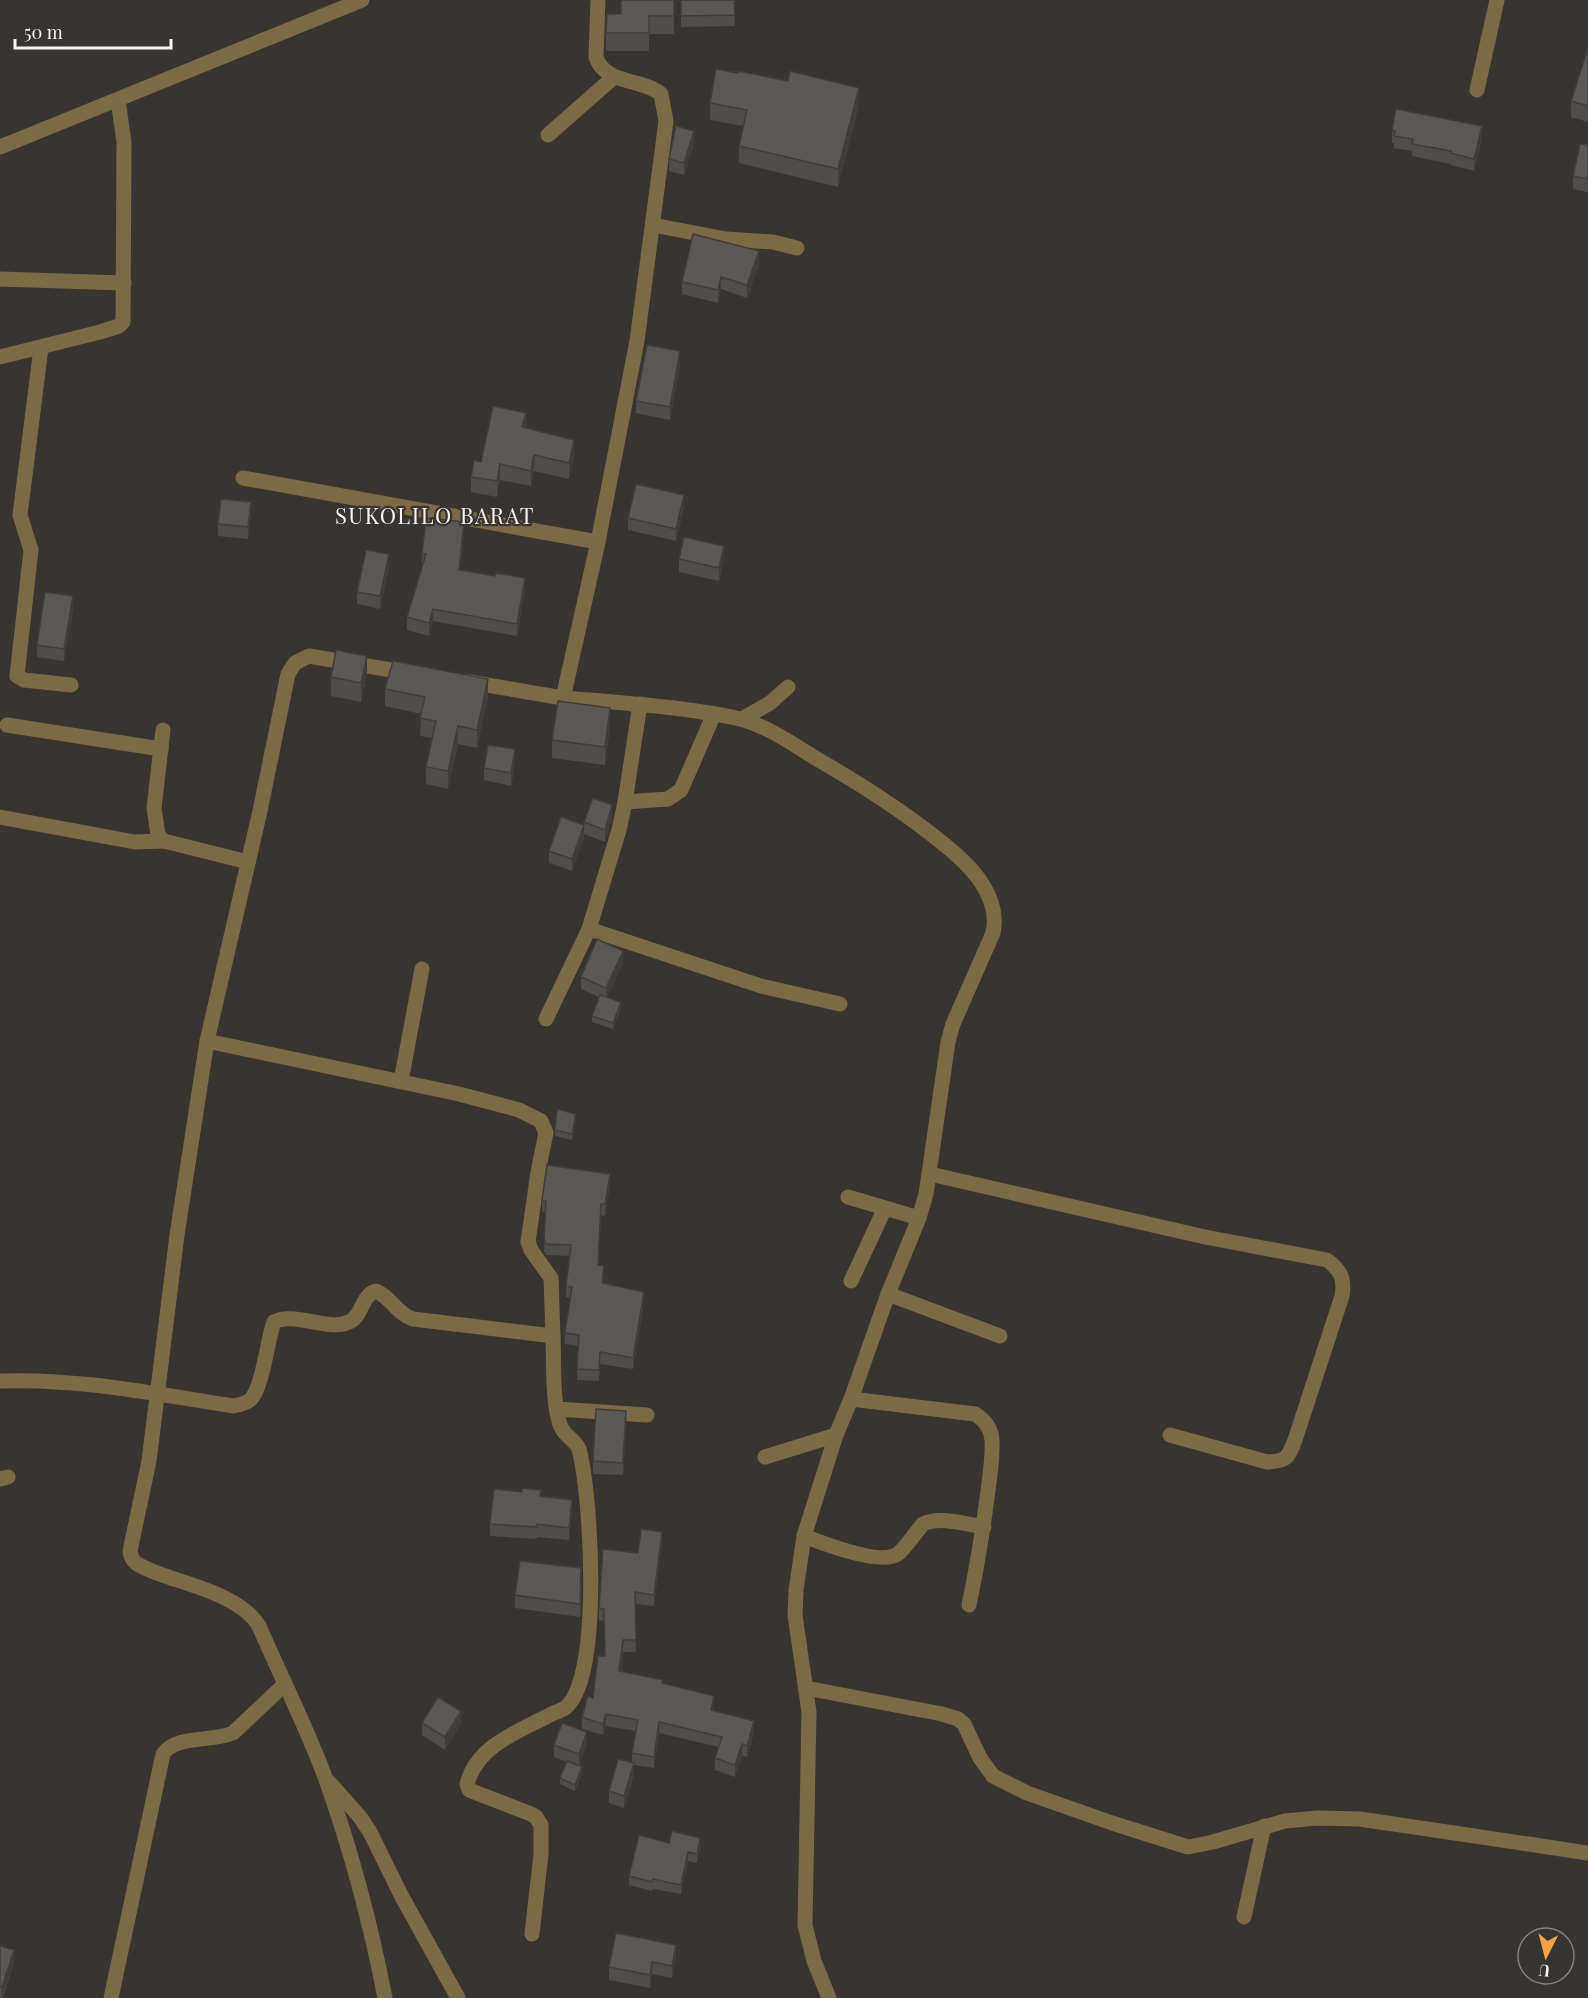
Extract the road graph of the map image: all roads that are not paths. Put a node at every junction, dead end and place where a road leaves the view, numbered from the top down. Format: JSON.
{"nodes":[{"id":1,"x":362,"y":0,"type":"edge"},
{"id":2,"x":598,"y":0,"type":"edge"},
{"id":3,"x":1497,"y":0,"type":"edge"},
{"id":4,"x":614,"y":77,"type":"junction"},
{"id":5,"x":1477,"y":90,"type":"dead end"},
{"id":6,"x":118,"y":100,"type":"junction"},
{"id":7,"x":548,"y":135,"type":"dead end"},
{"id":8,"x":0,"y":147,"type":"edge"},
{"id":9,"x":653,"y":225,"type":"junction"},
{"id":10,"x":797,"y":248,"type":"dead end"},
{"id":11,"x":0,"y":279,"type":"edge"},
{"id":12,"x":124,"y":283,"type":"junction"},
{"id":13,"x":41,"y":348,"type":"junction"},
{"id":14,"x":0,"y":357,"type":"edge"},
{"id":15,"x":243,"y":478,"type":"dead end"},
{"id":16,"x":598,"y":542,"type":"junction"},
{"id":17,"x":420,"y":674,"type":"edge"},
{"id":18,"x":453,"y":680,"type":"edge"},
{"id":19,"x":70,"y":685,"type":"dead end"},
{"id":20,"x":788,"y":687,"type":"dead end"},
{"id":21,"x":563,"y":698,"type":"junction"},
{"id":22,"x":640,"y":704,"type":"junction"},
{"id":23,"x":714,"y":714,"type":"junction"},
{"id":24,"x":742,"y":719,"type":"junction"},
{"id":25,"x":7,"y":725,"type":"dead end"},
{"id":26,"x":163,"y":730,"type":"dead end"},
{"id":27,"x":161,"y":749,"type":"junction"},
{"id":28,"x":625,"y":802,"type":"junction"},
{"id":29,"x":0,"y":817,"type":"edge"},
{"id":30,"x":164,"y":841,"type":"junction"},
{"id":31,"x":248,"y":862,"type":"junction"},
{"id":32,"x":589,"y":929,"type":"junction"},
{"id":33,"x":422,"y":969,"type":"dead end"},
{"id":34,"x":840,"y":1004,"type":"dead end"},
{"id":35,"x":546,"y":1019,"type":"dead end"},
{"id":36,"x":207,"y":1041,"type":"junction"},
{"id":37,"x":402,"y":1081,"type":"junction"},
{"id":38,"x":930,"y":1174,"type":"junction"},
{"id":39,"x":848,"y":1197,"type":"dead end"},
{"id":40,"x":885,"y":1208,"type":"junction"},
{"id":41,"x":919,"y":1218,"type":"junction"},
{"id":42,"x":851,"y":1281,"type":"dead end"},
{"id":43,"x":888,"y":1294,"type":"junction"},
{"id":44,"x":553,"y":1336,"type":"junction"},
{"id":45,"x":1000,"y":1336,"type":"dead end"},
{"id":46,"x":0,"y":1381,"type":"edge"},
{"id":47,"x":156,"y":1392,"type":"junction"},
{"id":48,"x":851,"y":1399,"type":"junction"},
{"id":49,"x":557,"y":1409,"type":"junction"},
{"id":50,"x":647,"y":1415,"type":"dead end"},
{"id":51,"x":1170,"y":1434,"type":"dead end"},
{"id":52,"x":836,"y":1435,"type":"junction"},
{"id":53,"x":765,"y":1457,"type":"dead end"},
{"id":54,"x":984,"y":1527,"type":"junction"},
{"id":55,"x":804,"y":1536,"type":"junction"},
{"id":56,"x":969,"y":1605,"type":"dead end"},
{"id":57,"x":285,"y":1684,"type":"junction"},
{"id":58,"x":806,"y":1688,"type":"junction"},
{"id":59,"x":325,"y":1778,"type":"junction"},
{"id":60,"x":1264,"y":1827,"type":"junction"},
{"id":61,"x":1588,"y":1853,"type":"edge"},
{"id":62,"x":1244,"y":1917,"type":"dead end"},
{"id":63,"x":532,"y":1934,"type":"dead end"},
{"id":64,"x":111,"y":1998,"type":"edge"},
{"id":65,"x":385,"y":1998,"type":"edge"},
{"id":66,"x":458,"y":1998,"type":"edge"},
{"id":67,"x":829,"y":1998,"type":"edge"}],
"edges":[{"from":1,"to":6,"type":"street"},
{"from":2,"to":4,"type":"street"},
{"from":3,"to":5,"type":"street"},
{"from":4,"to":7,"type":"street"},
{"from":4,"to":9,"type":"street"},
{"from":6,"to":8,"type":"street"},
{"from":6,"to":12,"type":"street"},
{"from":9,"to":10,"type":"street"},
{"from":9,"to":16,"type":"street"},
{"from":11,"to":12,"type":"street"},
{"from":12,"to":13,"type":"street"},
{"from":13,"to":14,"type":"street"},
{"from":13,"to":19,"type":"street"},
{"from":15,"to":16,"type":"street"},
{"from":16,"to":21,"type":"street"},
{"from":17,"to":31,"type":"street"},
{"from":18,"to":21,"type":"street"},
{"from":20,"to":24,"type":"street"},
{"from":21,"to":22,"type":"street"},
{"from":22,"to":23,"type":"street"},
{"from":22,"to":28,"type":"street"},
{"from":23,"to":24,"type":"street"},
{"from":23,"to":28,"type":"street"},
{"from":24,"to":38,"type":"street"},
{"from":25,"to":27,"type":"street"},
{"from":26,"to":27,"type":"street"},
{"from":27,"to":30,"type":"street"},
{"from":28,"to":32,"type":"street"},
{"from":29,"to":30,"type":"street"},
{"from":30,"to":31,"type":"street"},
{"from":31,"to":36,"type":"street"},
{"from":32,"to":34,"type":"street"},
{"from":32,"to":35,"type":"street"},
{"from":33,"to":37,"type":"street"},
{"from":36,"to":37,"type":"street"},
{"from":36,"to":47,"type":"street"},
{"from":37,"to":44,"type":"street"},
{"from":38,"to":41,"type":"street"},
{"from":38,"to":51,"type":"street"},
{"from":39,"to":40,"type":"street"},
{"from":40,"to":41,"type":"street"},
{"from":40,"to":42,"type":"street"},
{"from":41,"to":43,"type":"street"},
{"from":43,"to":45,"type":"street"},
{"from":43,"to":48,"type":"street"},
{"from":44,"to":47,"type":"street"},
{"from":44,"to":49,"type":"street"},
{"from":46,"to":47,"type":"street"},
{"from":47,"to":57,"type":"street"},
{"from":48,"to":52,"type":"street"},
{"from":48,"to":54,"type":"street"},
{"from":49,"to":50,"type":"street"},
{"from":49,"to":63,"type":"street"},
{"from":52,"to":53,"type":"street"},
{"from":52,"to":55,"type":"street"},
{"from":54,"to":55,"type":"street"},
{"from":54,"to":56,"type":"street"},
{"from":55,"to":58,"type":"street"},
{"from":57,"to":59,"type":"street"},
{"from":57,"to":64,"type":"street"},
{"from":58,"to":60,"type":"street"},
{"from":58,"to":67,"type":"street"},
{"from":59,"to":65,"type":"street"},
{"from":59,"to":66,"type":"street"},
{"from":60,"to":61,"type":"street"},
{"from":60,"to":62,"type":"street"}]}
